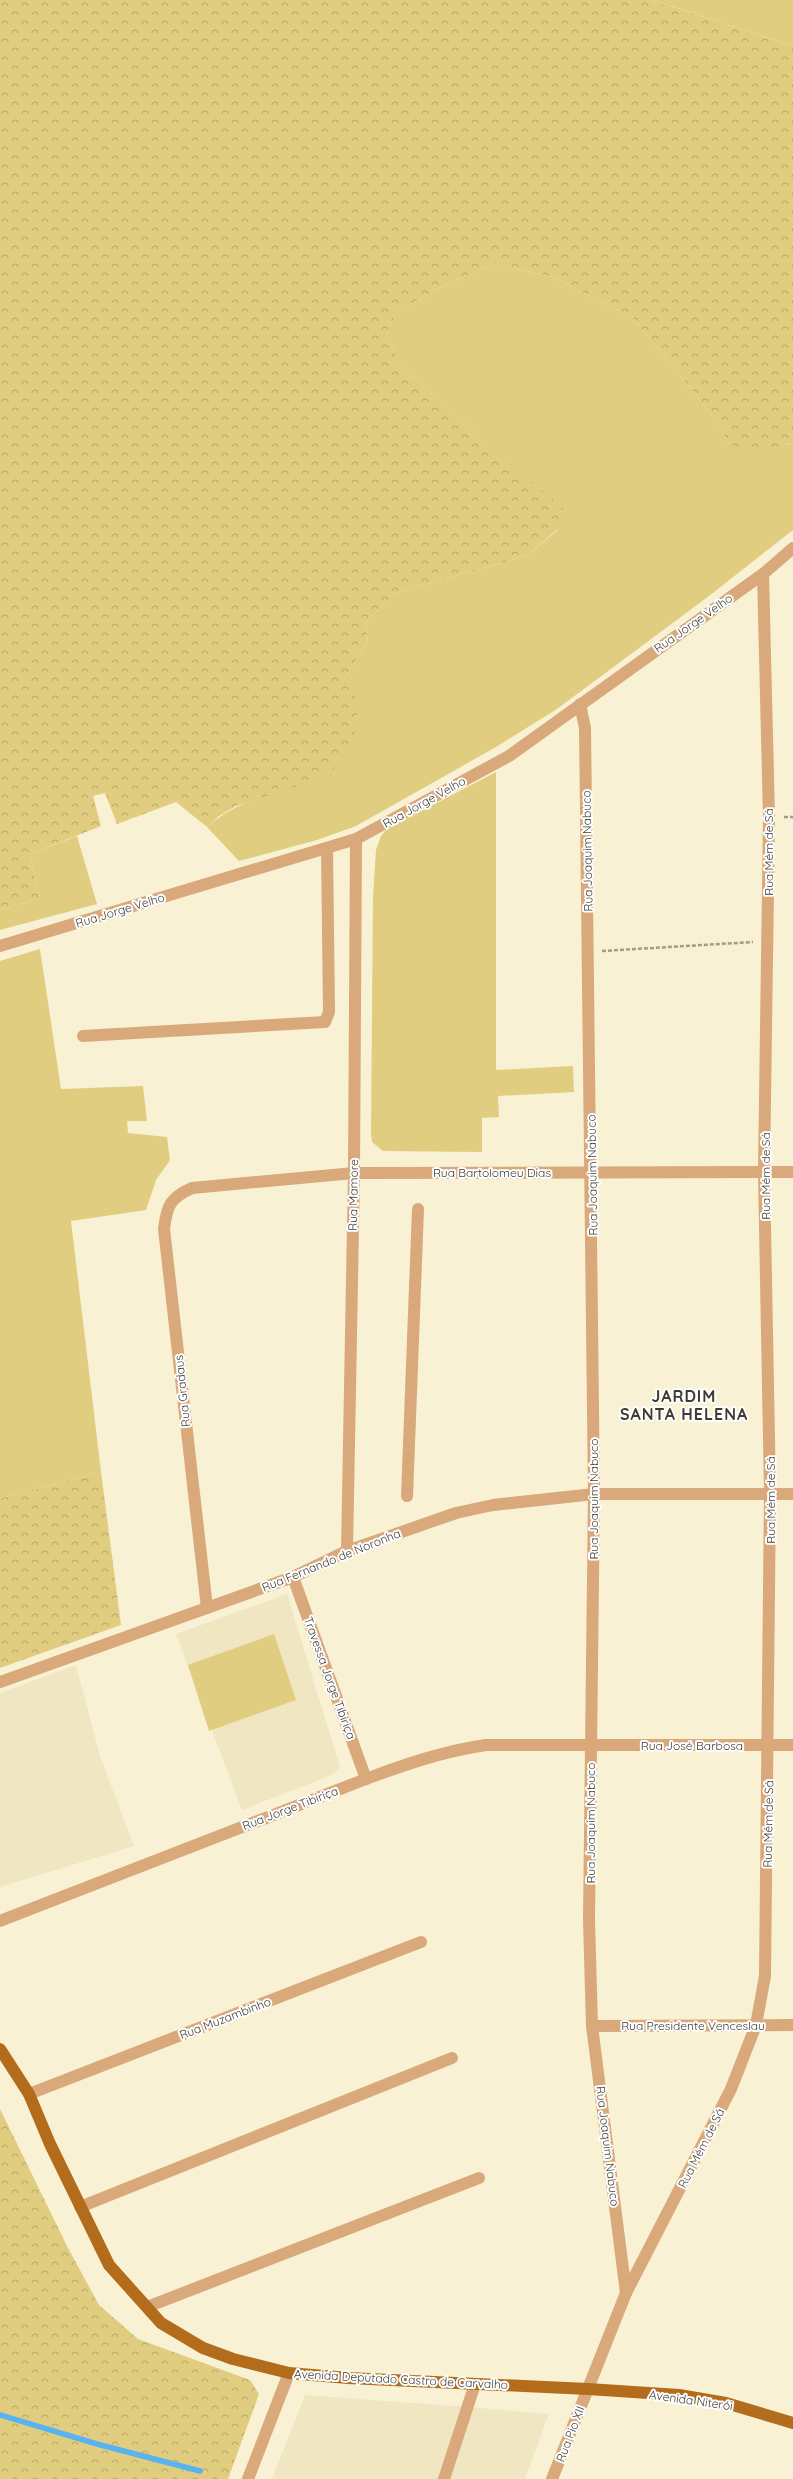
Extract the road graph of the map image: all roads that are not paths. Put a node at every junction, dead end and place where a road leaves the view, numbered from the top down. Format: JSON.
{"nodes":[{"id":1,"x":793,"y":548,"type":"edge"},
{"id":2,"x":763,"y":574,"type":"junction"},
{"id":3,"x":580,"y":704,"type":"junction"},
{"id":4,"x":356,"y":839,"type":"junction"},
{"id":5,"x":327,"y":848,"type":"junction"},
{"id":6,"x":0,"y":946,"type":"edge"},
{"id":7,"x":83,"y":1036,"type":"dead end"},
{"id":8,"x":592,"y":1172,"type":"junction"},
{"id":9,"x":764,"y":1172,"type":"junction"},
{"id":10,"x":793,"y":1172,"type":"edge"},
{"id":11,"x":354,"y":1173,"type":"junction"},
{"id":12,"x":192,"y":1188,"type":"joint"},
{"id":13,"x":418,"y":1208,"type":"dead end"},
{"id":14,"x":770,"y":1493,"type":"junction"},
{"id":15,"x":594,"y":1494,"type":"junction"},
{"id":16,"x":793,"y":1494,"type":"edge"},
{"id":17,"x":407,"y":1496,"type":"dead end"},
{"id":18,"x":347,"y":1551,"type":"junction"},
{"id":19,"x":293,"y":1577,"type":"junction"},
{"id":20,"x":206,"y":1608,"type":"junction"},
{"id":21,"x":0,"y":1682,"type":"edge"},
{"id":22,"x":769,"y":1745,"type":"junction"},
{"id":23,"x":793,"y":1745,"type":"edge"},
{"id":24,"x":590,"y":1746,"type":"junction"},
{"id":25,"x":366,"y":1779,"type":"junction"},
{"id":26,"x":0,"y":1921,"type":"edge"},
{"id":27,"x":421,"y":1942,"type":"dead end"},
{"id":28,"x":756,"y":2025,"type":"junction"},
{"id":29,"x":793,"y":2025,"type":"edge"},
{"id":30,"x":592,"y":2026,"type":"junction"},
{"id":31,"x":0,"y":2049,"type":"edge"},
{"id":32,"x":452,"y":2058,"type":"dead end"},
{"id":33,"x":29,"y":2094,"type":"junction"},
{"id":34,"x":479,"y":2178,"type":"dead end"},
{"id":35,"x":80,"y":2208,"type":"junction"},
{"id":36,"x":626,"y":2293,"type":"junction"},
{"id":37,"x":147,"y":2307,"type":"junction"},
{"id":38,"x":289,"y":2373,"type":"junction"},
{"id":39,"x":475,"y":2384,"type":"junction"},
{"id":40,"x":588,"y":2389,"type":"junction"},
{"id":41,"x":793,"y":2423,"type":"edge"},
{"id":42,"x":248,"y":2479,"type":"edge"},
{"id":43,"x":444,"y":2479,"type":"edge"},
{"id":44,"x":552,"y":2479,"type":"edge"}],
"edges":[{"from":1,"to":2,"type":"street","name":"Rua Jorge Velho"},
{"from":2,"to":3,"type":"street","name":"Rua Jorge Velho"},
{"from":2,"to":9,"type":"street","name":"Rua Mém de Sá"},
{"from":3,"to":4,"type":"street","name":"Rua Jorge Velho"},
{"from":3,"to":8,"type":"street","name":"Rua Joaquim Nabuco"},
{"from":4,"to":5,"type":"street","name":"Rua Jorge Velho"},
{"from":4,"to":11,"type":"street","name":"Rua Mamore"},
{"from":5,"to":6,"type":"street","name":"Rua Jorge Velho"},
{"from":5,"to":7,"type":"street"},
{"from":8,"to":9,"type":"street","name":"Rua Bartolomeu Dias"},
{"from":8,"to":11,"type":"street","name":"Rua Bartolomeu Dias"},
{"from":8,"to":15,"type":"street","name":"Rua Joaquim Nabuco"},
{"from":9,"to":10,"type":"street","name":"Rua Bartolomeu Dias"},
{"from":9,"to":14,"type":"street","name":"Rua Mém de Sá"},
{"from":11,"to":12,"type":"street","name":"Rua Bartolomeu Dias"},
{"from":11,"to":18,"type":"street","name":"Rua Mamore"},
{"from":12,"to":20,"type":"street","name":"Rua Gradaus"},
{"from":13,"to":17,"type":"street"},
{"from":14,"to":15,"type":"street","name":"Rua Fernando de Noronha"},
{"from":14,"to":16,"type":"street","name":"Rua Fernando de Noronha"},
{"from":14,"to":22,"type":"street","name":"Rua Mém de Sá"},
{"from":15,"to":18,"type":"street","name":"Rua Fernando de Noronha"},
{"from":15,"to":24,"type":"street","name":"Rua Joaquim Nabuco"},
{"from":18,"to":19,"type":"street","name":"Rua Fernando de Noronha"},
{"from":19,"to":20,"type":"street","name":"Rua Fernando de Noronha"},
{"from":19,"to":25,"type":"street","name":"Travessa Jorge Tibiriça"},
{"from":20,"to":21,"type":"street","name":"Rua Fernando de Noronha"},
{"from":22,"to":23,"type":"street","name":"Rua José Barbosa"},
{"from":22,"to":24,"type":"street","name":"Rua José Barbosa"},
{"from":22,"to":28,"type":"street","name":"Rua Mém de Sá"},
{"from":24,"to":25,"type":"street","name":"Rua Jorge Tibiriça"},
{"from":24,"to":30,"type":"street","name":"Rua Joaquim Nabuco"},
{"from":25,"to":26,"type":"street","name":"Rua Jorge Tibiriça"},
{"from":27,"to":33,"type":"street","name":"Rua Muzambinho"},
{"from":28,"to":29,"type":"street","name":"Rua Presidente Venceslau"},
{"from":28,"to":30,"type":"street","name":"Rua Presidente Venceslau"},
{"from":28,"to":36,"type":"street","name":"Rua Mém de Sá"},
{"from":30,"to":36,"type":"street","name":"Rua Joaquim Nabuco"},
{"from":31,"to":33,"type":"main road","name":"Avenida Deputado Castro de Carvalho"},
{"from":32,"to":35,"type":"street"},
{"from":33,"to":35,"type":"main road","name":"Avenida Deputado Castro de Carvalho"},
{"from":34,"to":37,"type":"street"},
{"from":35,"to":37,"type":"main road","name":"Avenida Deputado Castro de Carvalho"},
{"from":36,"to":40,"type":"street","name":"Rua Mém de Sá"},
{"from":37,"to":38,"type":"main road","name":"Avenida Deputado Castro de Carvalho"},
{"from":38,"to":39,"type":"main road","name":"Avenida Deputado Castro de Carvalho"},
{"from":38,"to":42,"type":"street"},
{"from":39,"to":40,"type":"main road","name":"Avenida Deputado Castro de Carvalho"},
{"from":39,"to":43,"type":"street"},
{"from":40,"to":41,"type":"main road","name":"Avenida Niterói"},
{"from":40,"to":44,"type":"street","name":"Rua Pio XII"}]}
